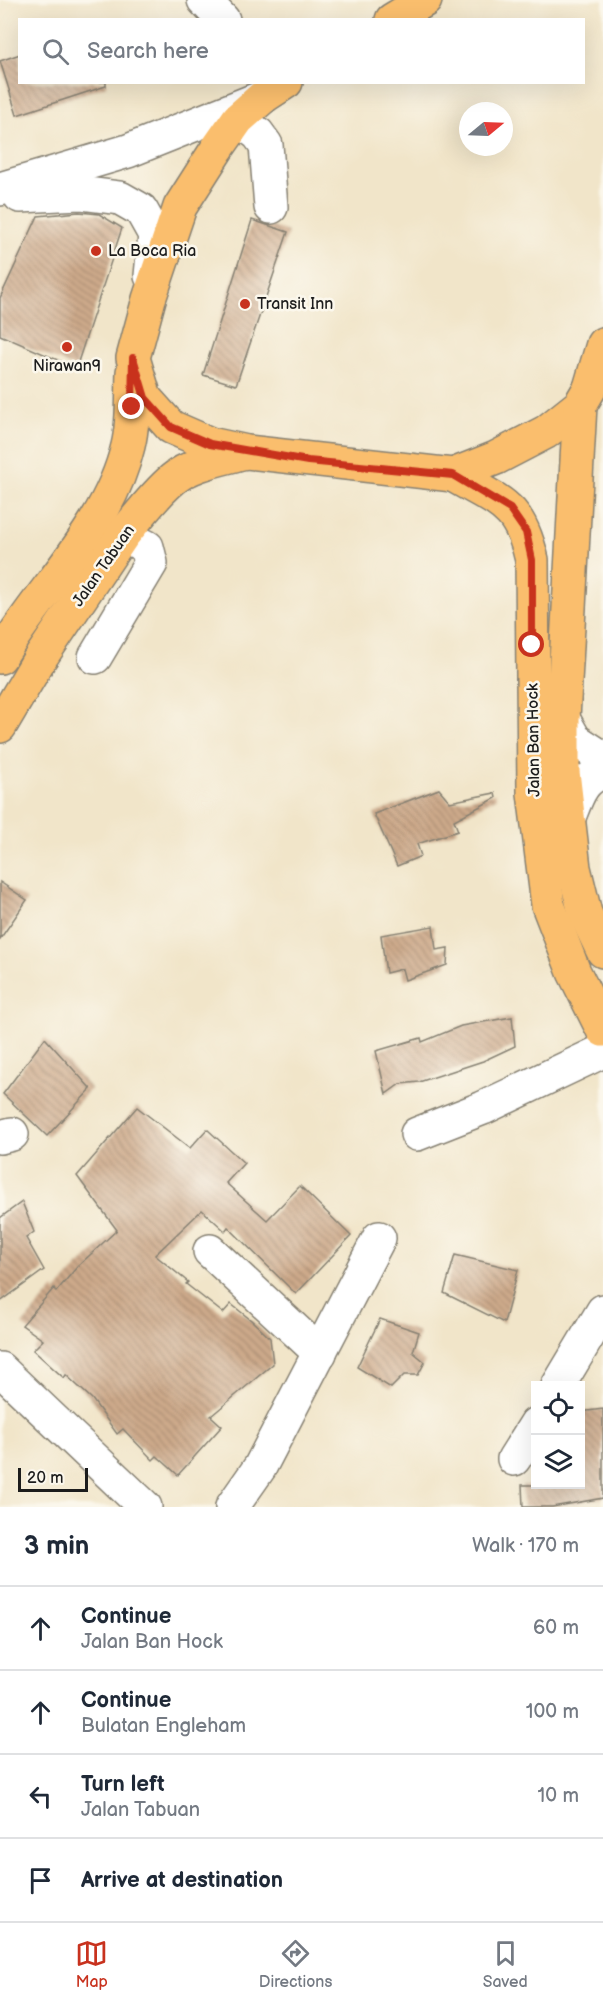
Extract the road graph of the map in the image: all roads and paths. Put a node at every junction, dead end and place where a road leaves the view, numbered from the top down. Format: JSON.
{"nodes":[{"id":1,"x":204,"y":0,"type":"edge"},
{"id":2,"x":425,"y":0,"type":"edge"},
{"id":3,"x":220,"y":18,"type":"edge"},
{"id":4,"x":395,"y":18,"type":"edge"},
{"id":5,"x":274,"y":90,"type":"edge"},
{"id":6,"x":238,"y":119,"type":"junction"},
{"id":7,"x":0,"y":189,"type":"edge"},
{"id":8,"x":0,"y":197,"type":"edge"},
{"id":9,"x":271,"y":207,"type":"dead end"},
{"id":10,"x":148,"y":299,"type":"junction"},
{"id":11,"x":603,"y":344,"type":"edge"},
{"id":12,"x":133,"y":358,"type":"junction"},
{"id":13,"x":591,"y":394,"type":"edge"},
{"id":14,"x":247,"y":452,"type":"junction"},
{"id":15,"x":453,"y":475,"type":"junction"},
{"id":16,"x":123,"y":535,"type":"junction"},
{"id":17,"x":2,"y":648,"type":"edge"},
{"id":18,"x":95,"y":657,"type":"dead end"},
{"id":19,"x":563,"y":719,"type":"junction"},
{"id":20,"x":0,"y":726,"type":"edge"},
{"id":21,"x":603,"y":758,"type":"edge"},
{"id":22,"x":603,"y":773,"type":"edge"},
{"id":23,"x":567,"y":822,"type":"junction"},
{"id":24,"x":603,"y":951,"type":"edge"},
{"id":25,"x":603,"y":1030,"type":"edge"},
{"id":26,"x":603,"y":1051,"type":"edge"},
{"id":27,"x":417,"y":1134,"type":"dead end"},
{"id":28,"x":378,"y":1238,"type":"dead end"},
{"id":29,"x":210,"y":1251,"type":"dead end"},
{"id":30,"x":603,"y":1311,"type":"edge"},
{"id":31,"x":320,"y":1353,"type":"junction"},
{"id":32,"x":0,"y":1369,"type":"edge"},
{"id":33,"x":561,"y":1381,"type":"edge"},
{"id":34,"x":531,"y":1432,"type":"edge"},
{"id":35,"x":514,"y":1459,"type":"dead end"},
{"id":36,"x":145,"y":1507,"type":"edge"},
{"id":37,"x":232,"y":1507,"type":"edge"}],
"edges":[{"from":1,"to":3,"type":"street"},
{"from":2,"to":4,"type":"main road"},
{"from":5,"to":6,"type":"main road","name":"Jalan Tabuan"},
{"from":5,"to":7,"type":"street"},
{"from":6,"to":9,"type":"street"},
{"from":6,"to":10,"type":"main road","name":"Jalan Tabuan"},
{"from":8,"to":10,"type":"street"},
{"from":10,"to":12,"type":"main road","name":"Jalan Tabuan"},
{"from":11,"to":13,"type":"main road","name":"Jalan Ban Hock"},
{"from":12,"to":14,"type":"main road"},
{"from":12,"to":17,"type":"main road","name":"Jalan Tabuan"},
{"from":13,"to":15,"type":"main road"},
{"from":13,"to":19,"type":"main road","name":"Jalan Ban Hock"},
{"from":14,"to":15,"type":"main road"},
{"from":14,"to":16,"type":"main road","name":"Jalan Tabuan"},
{"from":15,"to":25,"type":"main road","name":"Jalan Ban Hock"},
{"from":16,"to":18,"type":"street"},
{"from":16,"to":20,"type":"main road","name":"Jalan Tabuan"},
{"from":19,"to":21,"type":"street"},
{"from":19,"to":23,"type":"main road","name":"Jalan Ban Hock"},
{"from":22,"to":23,"type":"street"},
{"from":23,"to":24,"type":"main road","name":"Jalan Ban Hock"},
{"from":26,"to":27,"type":"street"},
{"from":28,"to":31,"type":"street"},
{"from":29,"to":31,"type":"street"},
{"from":30,"to":33,"type":"street"},
{"from":31,"to":37,"type":"street"},
{"from":32,"to":36,"type":"street"},
{"from":34,"to":35,"type":"street"}]}
